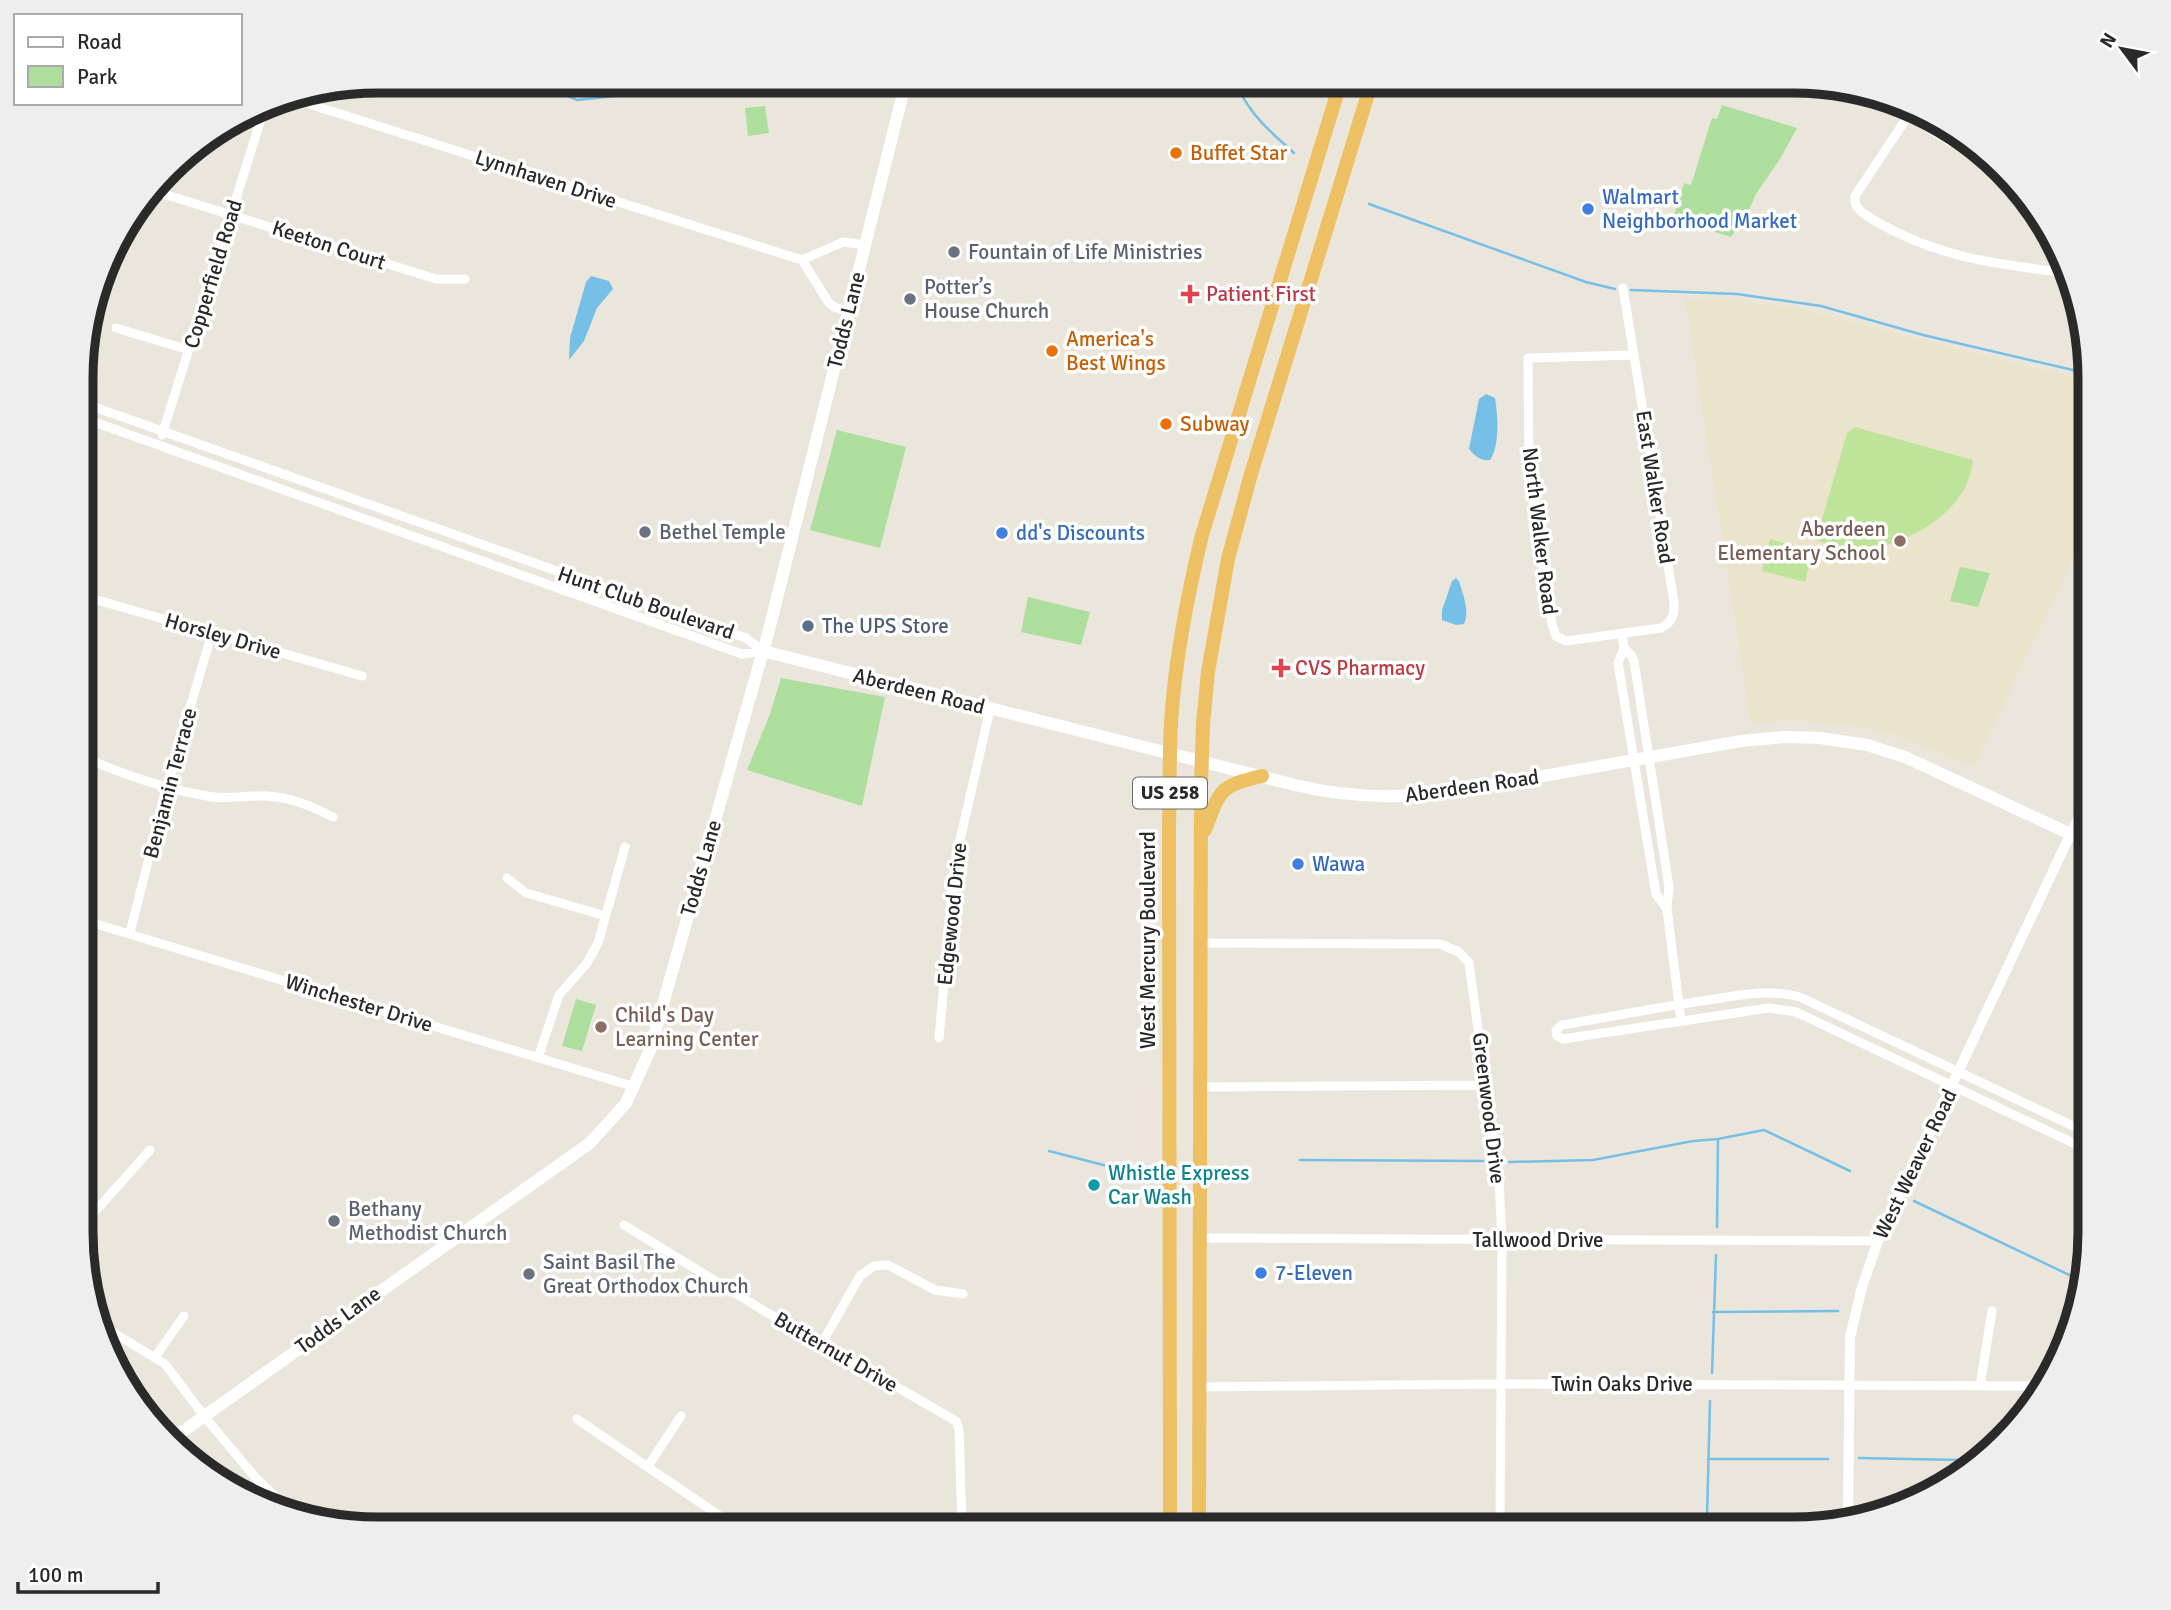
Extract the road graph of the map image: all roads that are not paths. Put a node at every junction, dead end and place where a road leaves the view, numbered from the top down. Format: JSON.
{"nodes":[{"id":1,"x":903,"y":93,"type":"edge"},
{"id":2,"x":1337,"y":93,"type":"edge"},
{"id":3,"x":1368,"y":93,"type":"edge"},
{"id":4,"x":303,"y":102,"type":"edge"},
{"id":5,"x":262,"y":117,"type":"edge"},
{"id":6,"x":1907,"y":117,"type":"edge"},
{"id":7,"x":1937,"y":131,"type":"edge"},
{"id":8,"x":1956,"y":144,"type":"edge"},
{"id":9,"x":161,"y":193,"type":"edge"},
{"id":10,"x":232,"y":215,"type":"junction"},
{"id":11,"x":865,"y":245,"type":"junction"},
{"id":12,"x":802,"y":260,"type":"junction"},
{"id":13,"x":2058,"y":272,"type":"edge"},
{"id":14,"x":465,"y":279,"type":"dead end"},
{"id":15,"x":1623,"y":288,"type":"dead end"},
{"id":16,"x":849,"y":312,"type":"junction"},
{"id":17,"x":116,"y":328,"type":"dead end"},
{"id":18,"x":189,"y":350,"type":"junction"},
{"id":19,"x":1633,"y":355,"type":"junction"},
{"id":20,"x":93,"y":406,"type":"edge"},
{"id":21,"x":93,"y":422,"type":"edge"},
{"id":22,"x":163,"y":431,"type":"junction"},
{"id":23,"x":158,"y":445,"type":"junction"},
{"id":24,"x":93,"y":600,"type":"edge"},
{"id":25,"x":212,"y":633,"type":"junction"},
{"id":26,"x":1622,"y":634,"type":"junction"},
{"id":27,"x":1624,"y":648,"type":"junction"},
{"id":28,"x":763,"y":651,"type":"junction"},
{"id":29,"x":362,"y":676,"type":"dead end"},
{"id":30,"x":990,"y":709,"type":"junction"},
{"id":31,"x":1170,"y":753,"type":"junction"},
{"id":32,"x":1650,"y":757,"type":"junction"},
{"id":33,"x":93,"y":761,"type":"edge"},
{"id":34,"x":1201,"y":761,"type":"junction"},
{"id":35,"x":1632,"y":761,"type":"junction"},
{"id":36,"x":1262,"y":776,"type":"junction"},
{"id":37,"x":167,"y":786,"type":"junction"},
{"id":38,"x":333,"y":817,"type":"dead end"},
{"id":39,"x":2078,"y":819,"type":"edge"},
{"id":40,"x":2071,"y":834,"type":"junction"},
{"id":41,"x":2078,"y":837,"type":"edge"},
{"id":42,"x":1201,"y":841,"type":"junction"},
{"id":43,"x":625,"y":847,"type":"dead end"},
{"id":44,"x":507,"y":878,"type":"dead end"},
{"id":45,"x":1667,"y":909,"type":"junction"},
{"id":46,"x":606,"y":916,"type":"junction"},
{"id":47,"x":93,"y":923,"type":"edge"},
{"id":48,"x":130,"y":933,"type":"junction"},
{"id":49,"x":1200,"y":943,"type":"junction"},
{"id":50,"x":1679,"y":1004,"type":"junction"},
{"id":51,"x":1681,"y":1021,"type":"junction"},
{"id":52,"x":939,"y":1038,"type":"dead end"},
{"id":53,"x":538,"y":1058,"type":"junction"},
{"id":54,"x":1959,"y":1072,"type":"junction"},
{"id":55,"x":1486,"y":1085,"type":"junction"},
{"id":56,"x":1952,"y":1086,"type":"junction"},
{"id":57,"x":635,"y":1087,"type":"junction"},
{"id":58,"x":1199,"y":1087,"type":"junction"},
{"id":59,"x":2078,"y":1128,"type":"edge"},
{"id":60,"x":2078,"y":1145,"type":"edge"},
{"id":61,"x":149,"y":1150,"type":"dead end"},
{"id":62,"x":93,"y":1214,"type":"edge"},
{"id":63,"x":624,"y":1225,"type":"dead end"},
{"id":64,"x":1199,"y":1238,"type":"junction"},
{"id":65,"x":1502,"y":1240,"type":"junction"},
{"id":66,"x":1878,"y":1241,"type":"junction"},
{"id":67,"x":963,"y":1294,"type":"dead end"},
{"id":68,"x":1992,"y":1311,"type":"dead end"},
{"id":69,"x":184,"y":1316,"type":"dead end"},
{"id":70,"x":110,"y":1331,"type":"edge"},
{"id":71,"x":822,"y":1343,"type":"junction"},
{"id":72,"x":155,"y":1357,"type":"junction"},
{"id":73,"x":1501,"y":1384,"type":"junction"},
{"id":74,"x":2034,"y":1385,"type":"edge"},
{"id":75,"x":1848,"y":1386,"type":"junction"},
{"id":76,"x":1980,"y":1386,"type":"junction"},
{"id":77,"x":1199,"y":1387,"type":"junction"},
{"id":78,"x":204,"y":1416,"type":"junction"},
{"id":79,"x":681,"y":1416,"type":"dead end"},
{"id":80,"x":577,"y":1419,"type":"dead end"},
{"id":81,"x":177,"y":1435,"type":"edge"},
{"id":82,"x":648,"y":1466,"type":"junction"},
{"id":83,"x":278,"y":1499,"type":"edge"},
{"id":84,"x":1848,"y":1512,"type":"edge"},
{"id":85,"x":722,"y":1517,"type":"edge"},
{"id":86,"x":962,"y":1517,"type":"edge"},
{"id":87,"x":1170,"y":1517,"type":"edge"},
{"id":88,"x":1199,"y":1517,"type":"edge"},
{"id":89,"x":1500,"y":1517,"type":"edge"}],
"edges":[{"from":1,"to":11,"type":"main road","name":"Todds Lane"},
{"from":2,"to":31,"type":"highway","name":"West Mercury Boulevard","number":"US 258"},
{"from":3,"to":34,"type":"highway","number":"US 258"},
{"from":4,"to":12,"type":"street","name":"Lynnhaven Drive"},
{"from":5,"to":10,"type":"street","name":"Copperfield Road"},
{"from":6,"to":13,"type":"street"},
{"from":7,"to":8,"type":"street"},
{"from":9,"to":10,"type":"street","name":"Keeton Court"},
{"from":10,"to":14,"type":"street","name":"Keeton Court"},
{"from":10,"to":18,"type":"street","name":"Copperfield Road"},
{"from":11,"to":12,"type":"street"},
{"from":11,"to":16,"type":"main road","name":"Todds Lane"},
{"from":12,"to":16,"type":"street"},
{"from":15,"to":19,"type":"street","name":"East Walker Road"},
{"from":16,"to":28,"type":"main road","name":"Todds Lane"},
{"from":17,"to":18,"type":"street"},
{"from":18,"to":22,"type":"street","name":"Copperfield Road"},
{"from":19,"to":26,"type":"street","name":"East Walker Road"},
{"from":19,"to":26,"type":"street","name":"North Walker Road"},
{"from":20,"to":22,"type":"street","name":"Hunt Club Boulevard"},
{"from":21,"to":23,"type":"street","name":"Hunt Club Boulevard"},
{"from":22,"to":23,"type":"street","name":"Copperfield Road"},
{"from":22,"to":28,"type":"street","name":"Hunt Club Boulevard"},
{"from":23,"to":28,"type":"street","name":"Hunt Club Boulevard"},
{"from":24,"to":25,"type":"street","name":"Horsley Drive"},
{"from":25,"to":29,"type":"street","name":"Horsley Drive"},
{"from":25,"to":37,"type":"street","name":"Benjamin Terrace"},
{"from":26,"to":27,"type":"street"},
{"from":27,"to":32,"type":"street"},
{"from":27,"to":35,"type":"street"},
{"from":28,"to":30,"type":"main road","name":"Aberdeen Road"},
{"from":28,"to":57,"type":"main road","name":"Todds Lane"},
{"from":30,"to":31,"type":"main road","name":"Aberdeen Road"},
{"from":30,"to":52,"type":"street","name":"Edgewood Drive"},
{"from":31,"to":34,"type":"main road","name":"Aberdeen Road"},
{"from":31,"to":87,"type":"highway","name":"West Mercury Boulevard","number":"US 258"},
{"from":32,"to":35,"type":"main road","name":"Aberdeen Road"},
{"from":32,"to":40,"type":"main road","name":"Aberdeen Road"},
{"from":32,"to":45,"type":"street"},
{"from":33,"to":37,"type":"street"},
{"from":34,"to":36,"type":"main road","name":"Aberdeen Road"},
{"from":34,"to":42,"type":"highway","number":"US 258"},
{"from":35,"to":36,"type":"main road","name":"Aberdeen Road"},
{"from":35,"to":45,"type":"street"},
{"from":36,"to":42,"type":"highway"},
{"from":37,"to":38,"type":"street"},
{"from":37,"to":48,"type":"street","name":"Benjamin Terrace"},
{"from":39,"to":40,"type":"street","name":"West Weaver Road"},
{"from":40,"to":41,"type":"main road","name":"Aberdeen Road"},
{"from":40,"to":54,"type":"street","name":"West Weaver Road"},
{"from":42,"to":49,"type":"highway","number":"US 258"},
{"from":43,"to":46,"type":"street"},
{"from":44,"to":46,"type":"street"},
{"from":45,"to":50,"type":"street"},
{"from":46,"to":53,"type":"street"},
{"from":47,"to":48,"type":"street","name":"Winchester Drive"},
{"from":48,"to":53,"type":"street","name":"Winchester Drive"},
{"from":49,"to":55,"type":"street","name":"Greenwood Drive"},
{"from":49,"to":58,"type":"highway","number":"US 258"},
{"from":50,"to":51,"type":"street"},
{"from":50,"to":51,"type":"street"},
{"from":50,"to":54,"type":"street"},
{"from":51,"to":56,"type":"street"},
{"from":53,"to":57,"type":"street","name":"Winchester Drive"},
{"from":54,"to":56,"type":"street","name":"West Weaver Road"},
{"from":54,"to":59,"type":"street"},
{"from":55,"to":58,"type":"street"},
{"from":55,"to":65,"type":"street","name":"Greenwood Drive"},
{"from":56,"to":60,"type":"street"},
{"from":56,"to":66,"type":"street","name":"West Weaver Road"},
{"from":57,"to":78,"type":"main road","name":"Todds Lane"},
{"from":58,"to":64,"type":"highway","number":"US 258"},
{"from":61,"to":62,"type":"street"},
{"from":63,"to":71,"type":"street","name":"Butternut Drive"},
{"from":64,"to":65,"type":"street","name":"Tallwood Drive"},
{"from":64,"to":77,"type":"highway","number":"US 258"},
{"from":65,"to":66,"type":"street","name":"Tallwood Drive"},
{"from":65,"to":73,"type":"street","name":"Greenwood Drive"},
{"from":66,"to":75,"type":"street","name":"West Weaver Road"},
{"from":67,"to":71,"type":"street"},
{"from":68,"to":76,"type":"street"},
{"from":69,"to":72,"type":"street"},
{"from":70,"to":72,"type":"street"},
{"from":71,"to":86,"type":"street","name":"Butternut Drive"},
{"from":72,"to":78,"type":"street"},
{"from":73,"to":75,"type":"street","name":"Twin Oaks Drive"},
{"from":73,"to":77,"type":"street","name":"Twin Oaks Drive"},
{"from":73,"to":89,"type":"street","name":"Greenwood Drive"},
{"from":74,"to":76,"type":"street","name":"Twin Oaks Drive"},
{"from":75,"to":76,"type":"street","name":"Twin Oaks Drive"},
{"from":75,"to":84,"type":"street","name":"West Weaver Road"},
{"from":77,"to":88,"type":"highway","number":"US 258"},
{"from":78,"to":81,"type":"main road","name":"Todds Lane"},
{"from":78,"to":83,"type":"street"},
{"from":79,"to":82,"type":"street"},
{"from":80,"to":82,"type":"street"},
{"from":82,"to":85,"type":"street"}]}
